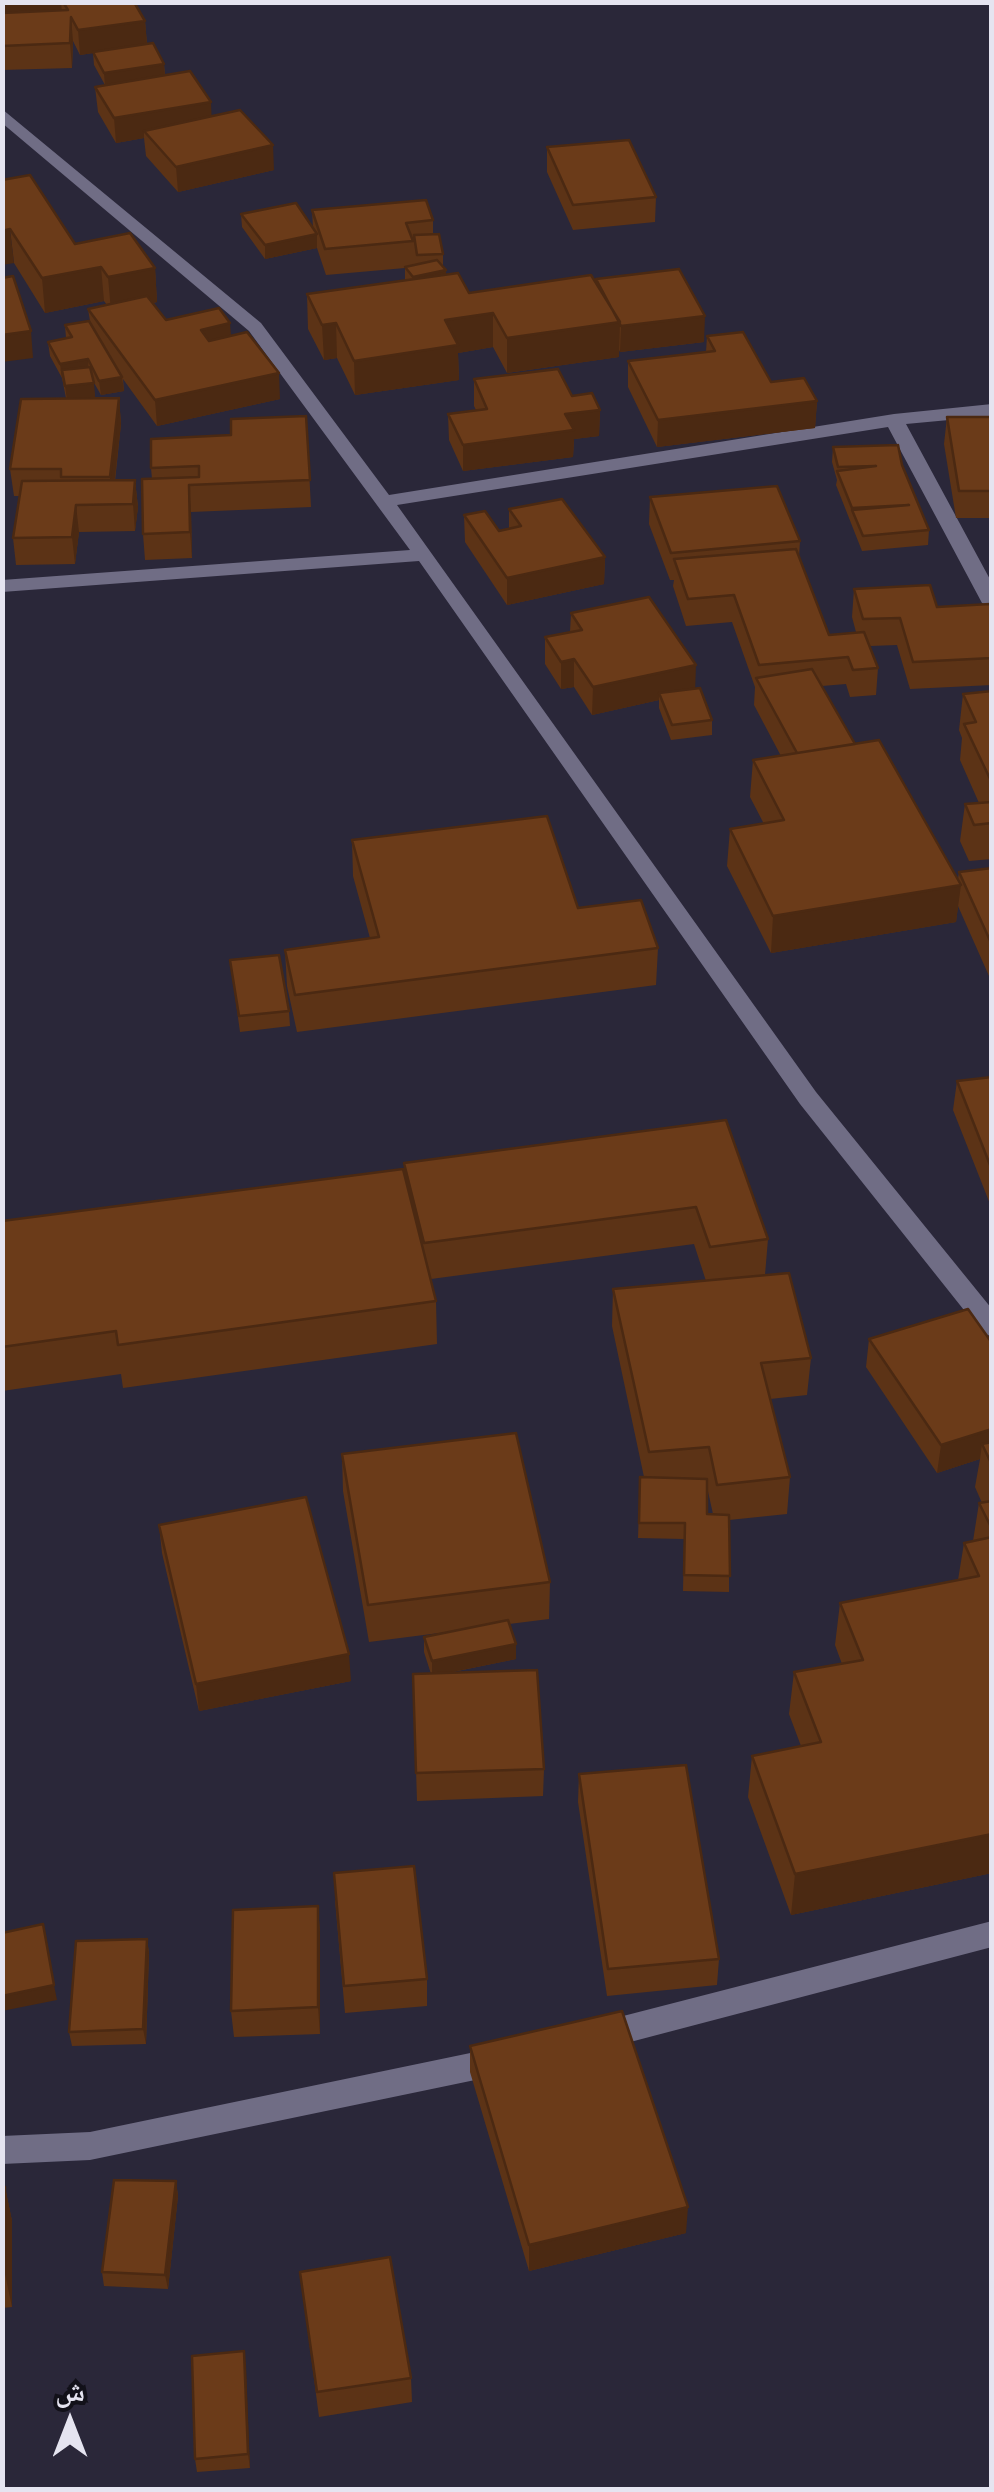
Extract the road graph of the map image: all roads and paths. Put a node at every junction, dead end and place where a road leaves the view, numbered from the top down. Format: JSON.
{"nodes":[{"id":1,"x":2,"y":114,"type":"edge"},
{"id":2,"x":992,"y":410,"type":"edge"},
{"id":3,"x":894,"y":420,"type":"junction"},
{"id":4,"x":382,"y":502,"type":"junction"},
{"id":5,"x":424,"y":555,"type":"junction"},
{"id":6,"x":2,"y":586,"type":"edge"},
{"id":7,"x":992,"y":604,"type":"edge"},
{"id":8,"x":992,"y":1327,"type":"edge"},
{"id":9,"x":992,"y":1934,"type":"edge"},
{"id":10,"x":570,"y":2044,"type":"edge"},
{"id":11,"x":532,"y":2054,"type":"edge"},
{"id":12,"x":2,"y":2150,"type":"edge"}],
"edges":[{"from":1,"to":4,"type":"street"},
{"from":2,"to":3,"type":"street"},
{"from":3,"to":4,"type":"street"},
{"from":3,"to":7,"type":"street"},
{"from":4,"to":5,"type":"street"},
{"from":5,"to":6,"type":"street"},
{"from":5,"to":8,"type":"street"},
{"from":9,"to":10,"type":"street"},
{"from":11,"to":12,"type":"street"}]}
